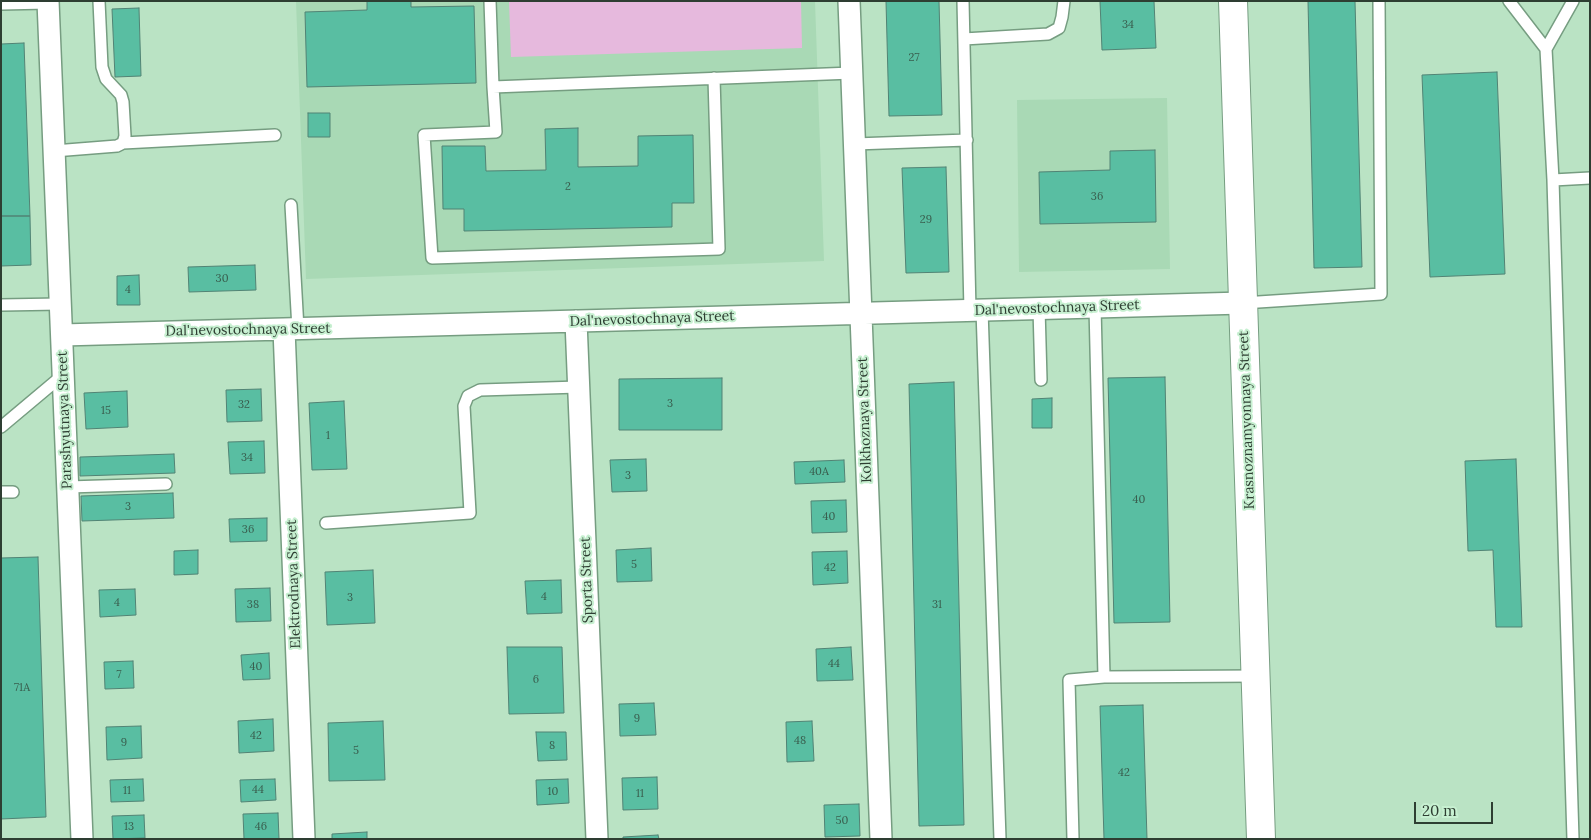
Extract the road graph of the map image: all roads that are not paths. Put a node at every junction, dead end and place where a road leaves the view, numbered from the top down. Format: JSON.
{"nodes":[{"id":1,"x":99,"y":1,"type":"edge"},
{"id":2,"x":490,"y":1,"type":"edge"},
{"id":3,"x":849,"y":1,"type":"edge"},
{"id":4,"x":963,"y":1,"type":"edge"},
{"id":5,"x":1064,"y":1,"type":"edge"},
{"id":6,"x":1233,"y":1,"type":"edge"},
{"id":7,"x":1379,"y":1,"type":"edge"},
{"id":8,"x":1509,"y":1,"type":"edge"},
{"id":9,"x":1573,"y":1,"type":"edge"},
{"id":10,"x":48,"y":2,"type":"edge"},
{"id":11,"x":1,"y":4,"type":"edge"},
{"id":12,"x":964,"y":40,"type":"junction"},
{"id":13,"x":1546,"y":49,"type":"junction"},
{"id":14,"x":852,"y":73,"type":"junction"},
{"id":15,"x":714,"y":78,"type":"junction"},
{"id":16,"x":493,"y":87,"type":"junction"},
{"id":17,"x":275,"y":136,"type":"dead end"},
{"id":18,"x":966,"y":140,"type":"junction"},
{"id":19,"x":123,"y":142,"type":"junction"},
{"id":20,"x":855,"y":144,"type":"junction"},
{"id":21,"x":54,"y":151,"type":"junction"},
{"id":22,"x":1590,"y":178,"type":"edge"},
{"id":23,"x":1553,"y":180,"type":"junction"},
{"id":24,"x":291,"y":205,"type":"dead end"},
{"id":25,"x":1243,"y":303,"type":"junction"},
{"id":26,"x":60,"y":304,"type":"junction"},
{"id":27,"x":1,"y":305,"type":"edge"},
{"id":28,"x":1096,"y":307,"type":"junction"},
{"id":29,"x":1039,"y":308,"type":"junction"},
{"id":30,"x":976,"y":310,"type":"junction"},
{"id":31,"x":861,"y":313,"type":"junction"},
{"id":32,"x":576,"y":321,"type":"junction"},
{"id":33,"x":291,"y":329,"type":"junction"},
{"id":34,"x":62,"y":335,"type":"junction"},
{"id":35,"x":63,"y":375,"type":"junction"},
{"id":36,"x":1041,"y":380,"type":"dead end"},
{"id":37,"x":579,"y":387,"type":"junction"},
{"id":38,"x":1,"y":427,"type":"edge"},
{"id":39,"x":166,"y":484,"type":"dead end"},
{"id":40,"x":68,"y":487,"type":"junction"},
{"id":41,"x":326,"y":523,"type":"dead end"},
{"id":42,"x":1256,"y":676,"type":"junction"},
{"id":43,"x":1104,"y":677,"type":"junction"},
{"id":44,"x":82,"y":839,"type":"edge"},
{"id":45,"x":304,"y":839,"type":"edge"},
{"id":46,"x":597,"y":839,"type":"edge"},
{"id":47,"x":881,"y":839,"type":"edge"},
{"id":48,"x":1000,"y":839,"type":"edge"},
{"id":49,"x":1073,"y":839,"type":"edge"},
{"id":50,"x":1261,"y":839,"type":"edge"},
{"id":51,"x":1572,"y":839,"type":"edge"}],
"edges":[{"from":1,"to":19,"type":"lane"},
{"from":2,"to":16,"type":"lane"},
{"from":3,"to":14,"type":"street","name":"Kolkhoznaya Street"},
{"from":4,"to":12,"type":"lane"},
{"from":5,"to":12,"type":"lane"},
{"from":6,"to":25,"type":"street","name":"Krasnoznamyonnaya Street"},
{"from":7,"to":25,"type":"lane"},
{"from":8,"to":13,"type":"lane"},
{"from":9,"to":13,"type":"lane"},
{"from":10,"to":11,"type":"lane"},
{"from":10,"to":21,"type":"street","name":"Parashyutnaya Street"},
{"from":12,"to":18,"type":"lane"},
{"from":13,"to":23,"type":"lane"},
{"from":14,"to":15,"type":"lane"},
{"from":14,"to":20,"type":"street","name":"Kolkhoznaya Street"},
{"from":15,"to":16,"type":"lane"},
{"from":15,"to":16,"type":"lane"},
{"from":17,"to":19,"type":"lane"},
{"from":18,"to":20,"type":"lane"},
{"from":18,"to":30,"type":"lane"},
{"from":19,"to":21,"type":"lane"},
{"from":20,"to":31,"type":"street","name":"Kolkhoznaya Street"},
{"from":21,"to":26,"type":"street","name":"Parashyutnaya Street"},
{"from":22,"to":23,"type":"lane"},
{"from":23,"to":51,"type":"lane"},
{"from":24,"to":33,"type":"lane"},
{"from":25,"to":28,"type":"street","name":"Dal'nevostochnaya Street"},
{"from":25,"to":42,"type":"street","name":"Krasnoznamyonnaya Street"},
{"from":26,"to":27,"type":"lane"},
{"from":26,"to":34,"type":"street","name":"Parashyutnaya Street"},
{"from":28,"to":29,"type":"street","name":"Dal'nevostochnaya Street"},
{"from":28,"to":43,"type":"lane"},
{"from":29,"to":30,"type":"street","name":"Dal'nevostochnaya Street"},
{"from":29,"to":36,"type":"lane"},
{"from":30,"to":31,"type":"street","name":"Dal'nevostochnaya Street"},
{"from":30,"to":48,"type":"lane"},
{"from":31,"to":32,"type":"street","name":"Dal'nevostochnaya Street"},
{"from":31,"to":47,"type":"street","name":"Kolkhoznaya Street"},
{"from":32,"to":33,"type":"street","name":"Dal'nevostochnaya Street"},
{"from":32,"to":37,"type":"street","name":"Sporta Street"},
{"from":33,"to":34,"type":"street","name":"Dal'nevostochnaya Street"},
{"from":33,"to":45,"type":"street","name":"Elektrodnaya Street"},
{"from":34,"to":35,"type":"street","name":"Parashyutnaya Street"},
{"from":35,"to":38,"type":"lane"},
{"from":35,"to":40,"type":"street","name":"Parashyutnaya Street"},
{"from":37,"to":41,"type":"lane"},
{"from":37,"to":46,"type":"street","name":"Sporta Street"},
{"from":39,"to":40,"type":"lane"},
{"from":40,"to":44,"type":"street","name":"Parashyutnaya Street"},
{"from":42,"to":43,"type":"lane"},
{"from":42,"to":50,"type":"street","name":"Krasnoznamyonnaya Street"},
{"from":43,"to":49,"type":"lane"}]}
